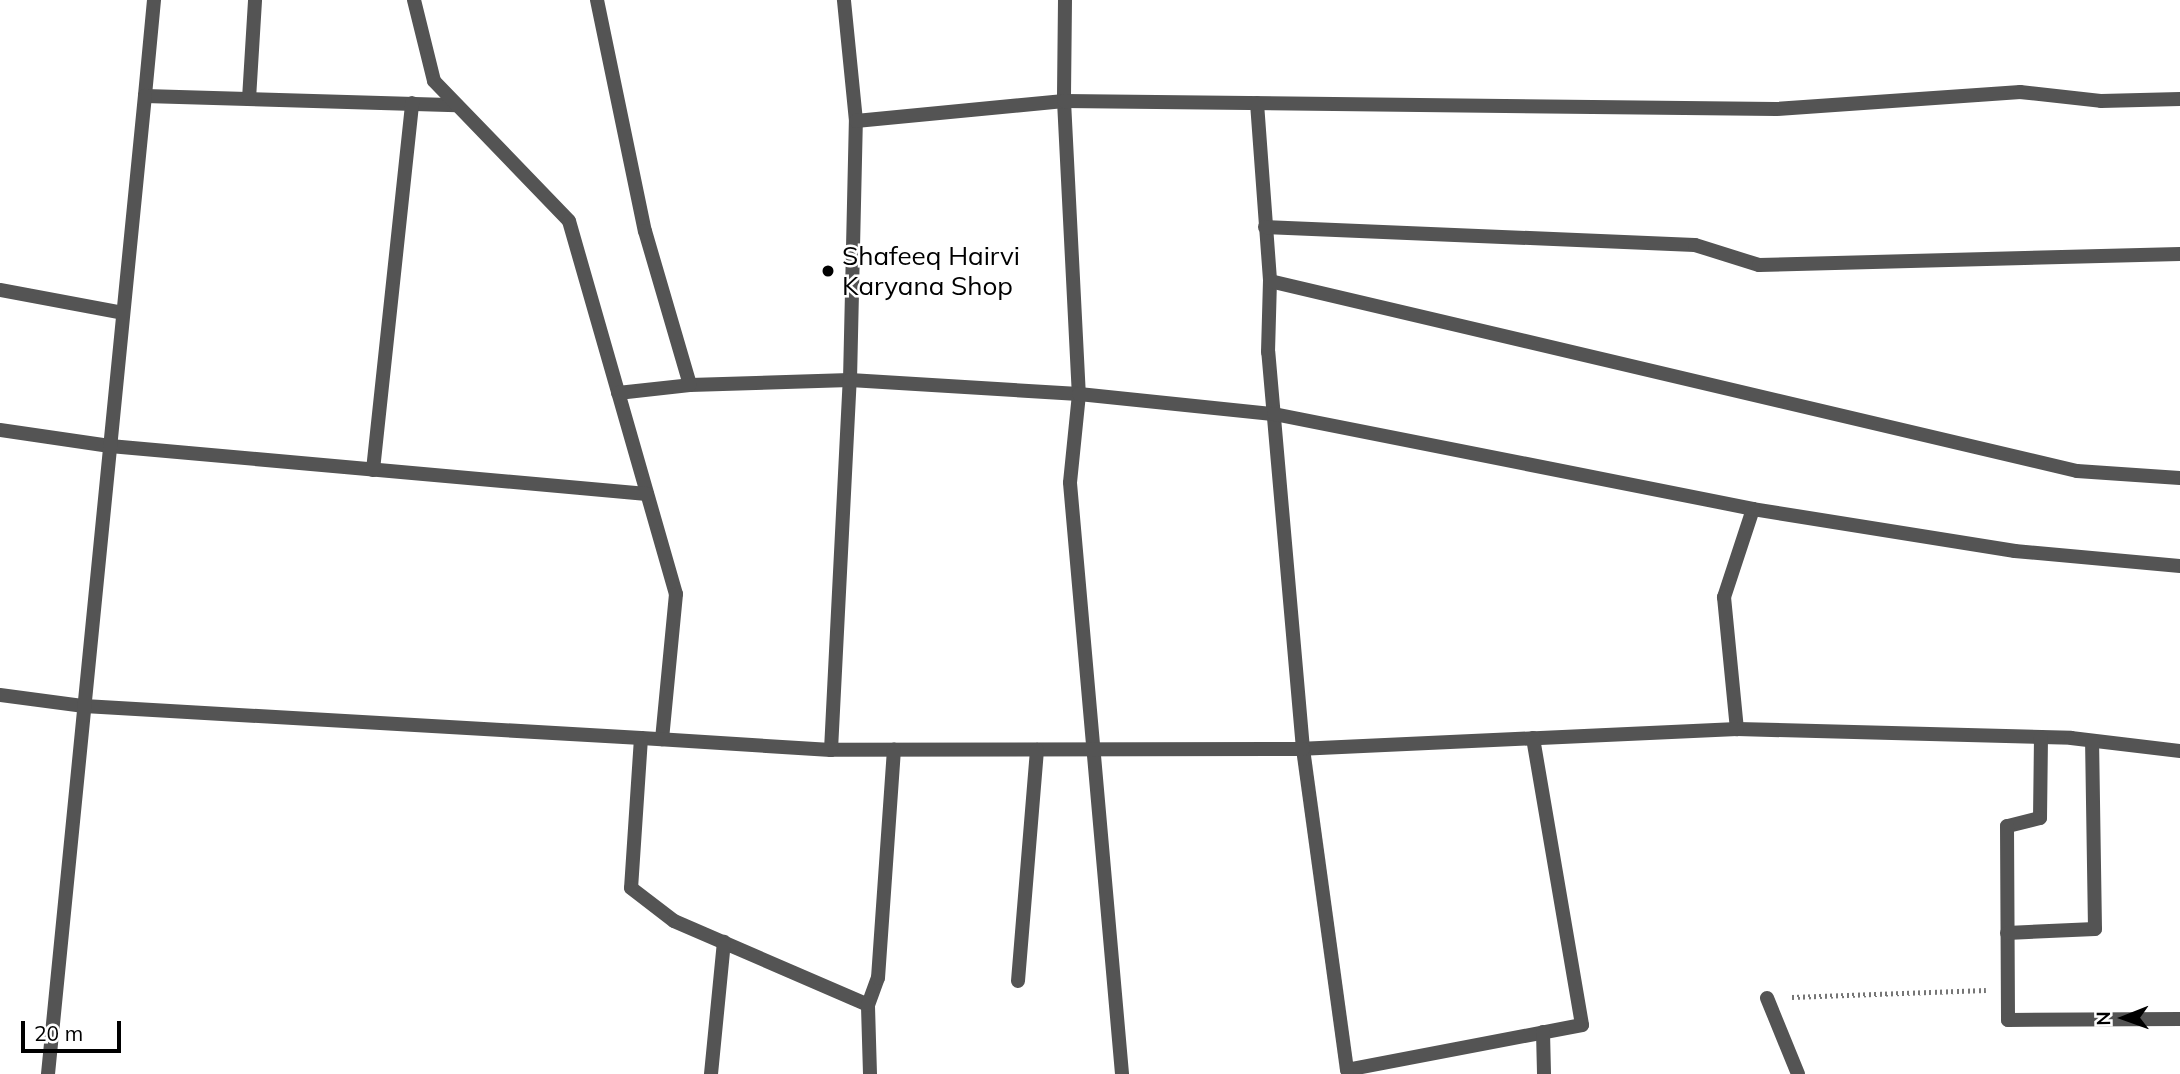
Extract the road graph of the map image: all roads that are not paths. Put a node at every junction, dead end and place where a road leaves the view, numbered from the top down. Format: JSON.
{"nodes":[{"id":1,"x":155,"y":0,"type":"edge"},
{"id":2,"x":255,"y":0,"type":"edge"},
{"id":3,"x":414,"y":0,"type":"edge"},
{"id":4,"x":597,"y":0,"type":"edge"},
{"id":5,"x":844,"y":0,"type":"edge"},
{"id":6,"x":1065,"y":0,"type":"edge"},
{"id":7,"x":145,"y":96,"type":"junction"},
{"id":8,"x":249,"y":99,"type":"junction"},
{"id":9,"x":2180,"y":99,"type":"edge"},
{"id":10,"x":1063,"y":101,"type":"junction"},
{"id":11,"x":412,"y":103,"type":"junction"},
{"id":12,"x":1257,"y":103,"type":"junction"},
{"id":13,"x":457,"y":105,"type":"junction"},
{"id":14,"x":856,"y":121,"type":"junction"},
{"id":15,"x":1265,"y":227,"type":"junction"},
{"id":16,"x":2180,"y":254,"type":"edge"},
{"id":17,"x":1270,"y":281,"type":"junction"},
{"id":18,"x":0,"y":290,"type":"edge"},
{"id":19,"x":123,"y":313,"type":"junction"},
{"id":20,"x":850,"y":380,"type":"junction"},
{"id":21,"x":690,"y":385,"type":"junction"},
{"id":22,"x":618,"y":393,"type":"junction"},
{"id":23,"x":1079,"y":394,"type":"junction"},
{"id":24,"x":1274,"y":414,"type":"junction"},
{"id":25,"x":0,"y":430,"type":"edge"},
{"id":26,"x":110,"y":446,"type":"junction"},
{"id":27,"x":373,"y":470,"type":"junction"},
{"id":28,"x":2180,"y":478,"type":"edge"},
{"id":29,"x":647,"y":494,"type":"junction"},
{"id":30,"x":1753,"y":509,"type":"junction"},
{"id":31,"x":2180,"y":566,"type":"edge"},
{"id":32,"x":0,"y":695,"type":"edge"},
{"id":33,"x":84,"y":706,"type":"junction"},
{"id":34,"x":1737,"y":729,"type":"junction"},
{"id":35,"x":2041,"y":737,"type":"junction"},
{"id":36,"x":641,"y":738,"type":"junction"},
{"id":37,"x":1533,"y":738,"type":"junction"},
{"id":38,"x":662,"y":739,"type":"junction"},
{"id":39,"x":2092,"y":741,"type":"junction"},
{"id":40,"x":1303,"y":749,"type":"junction"},
{"id":41,"x":831,"y":750,"type":"junction"},
{"id":42,"x":894,"y":750,"type":"junction"},
{"id":43,"x":1037,"y":750,"type":"junction"},
{"id":44,"x":1093,"y":750,"type":"junction"},
{"id":45,"x":2180,"y":751,"type":"edge"},
{"id":46,"x":2007,"y":933,"type":"junction"},
{"id":47,"x":724,"y":942,"type":"junction"},
{"id":48,"x":1018,"y":981,"type":"dead end"},
{"id":49,"x":1767,"y":998,"type":"road end"},
{"id":50,"x":868,"y":1005,"type":"junction"},
{"id":51,"x":2180,"y":1018,"type":"edge"},
{"id":52,"x":1543,"y":1032,"type":"junction"},
{"id":53,"x":1347,"y":1072,"type":"edge"},
{"id":54,"x":48,"y":1074,"type":"edge"},
{"id":55,"x":711,"y":1074,"type":"edge"},
{"id":56,"x":870,"y":1074,"type":"edge"},
{"id":57,"x":1122,"y":1074,"type":"edge"},
{"id":58,"x":1544,"y":1074,"type":"edge"},
{"id":59,"x":1798,"y":1074,"type":"edge"}],
"edges":[{"from":1,"to":7,"type":"street"},
{"from":2,"to":8,"type":"street"},
{"from":3,"to":13,"type":"street"},
{"from":4,"to":21,"type":"street"},
{"from":5,"to":14,"type":"street"},
{"from":6,"to":10,"type":"street"},
{"from":7,"to":8,"type":"street"},
{"from":7,"to":19,"type":"street"},
{"from":8,"to":11,"type":"street"},
{"from":9,"to":12,"type":"street"},
{"from":10,"to":12,"type":"street"},
{"from":10,"to":14,"type":"street"},
{"from":10,"to":23,"type":"street"},
{"from":11,"to":13,"type":"street"},
{"from":11,"to":27,"type":"street"},
{"from":12,"to":15,"type":"street"},
{"from":13,"to":22,"type":"street"},
{"from":14,"to":20,"type":"street"},
{"from":15,"to":16,"type":"street"},
{"from":15,"to":17,"type":"street"},
{"from":17,"to":24,"type":"street"},
{"from":17,"to":28,"type":"street"},
{"from":18,"to":19,"type":"street"},
{"from":19,"to":26,"type":"street"},
{"from":20,"to":21,"type":"street"},
{"from":20,"to":23,"type":"street"},
{"from":20,"to":41,"type":"street"},
{"from":21,"to":22,"type":"street"},
{"from":22,"to":29,"type":"street"},
{"from":23,"to":24,"type":"street"},
{"from":23,"to":44,"type":"street"},
{"from":24,"to":30,"type":"street"},
{"from":24,"to":40,"type":"street"},
{"from":25,"to":26,"type":"street"},
{"from":26,"to":27,"type":"street"},
{"from":26,"to":33,"type":"street"},
{"from":27,"to":29,"type":"street"},
{"from":29,"to":38,"type":"street"},
{"from":30,"to":31,"type":"street"},
{"from":30,"to":34,"type":"street"},
{"from":32,"to":33,"type":"street"},
{"from":33,"to":36,"type":"street"},
{"from":33,"to":54,"type":"street"},
{"from":34,"to":35,"type":"street"},
{"from":34,"to":37,"type":"street"},
{"from":35,"to":39,"type":"street"},
{"from":35,"to":46,"type":"street"},
{"from":36,"to":38,"type":"street"},
{"from":36,"to":47,"type":"street"},
{"from":37,"to":40,"type":"street"},
{"from":37,"to":52,"type":"street"},
{"from":38,"to":41,"type":"street"},
{"from":39,"to":45,"type":"street"},
{"from":39,"to":46,"type":"street"},
{"from":40,"to":44,"type":"street"},
{"from":40,"to":53,"type":"street"},
{"from":41,"to":42,"type":"street"},
{"from":42,"to":43,"type":"street"},
{"from":42,"to":50,"type":"street"},
{"from":43,"to":44,"type":"street"},
{"from":43,"to":48,"type":"street"},
{"from":44,"to":57,"type":"street"},
{"from":46,"to":51,"type":"street"},
{"from":47,"to":50,"type":"street"},
{"from":47,"to":55,"type":"street"},
{"from":49,"to":59,"type":"street"},
{"from":50,"to":56,"type":"street"},
{"from":52,"to":53,"type":"street"},
{"from":52,"to":58,"type":"street"}]}
